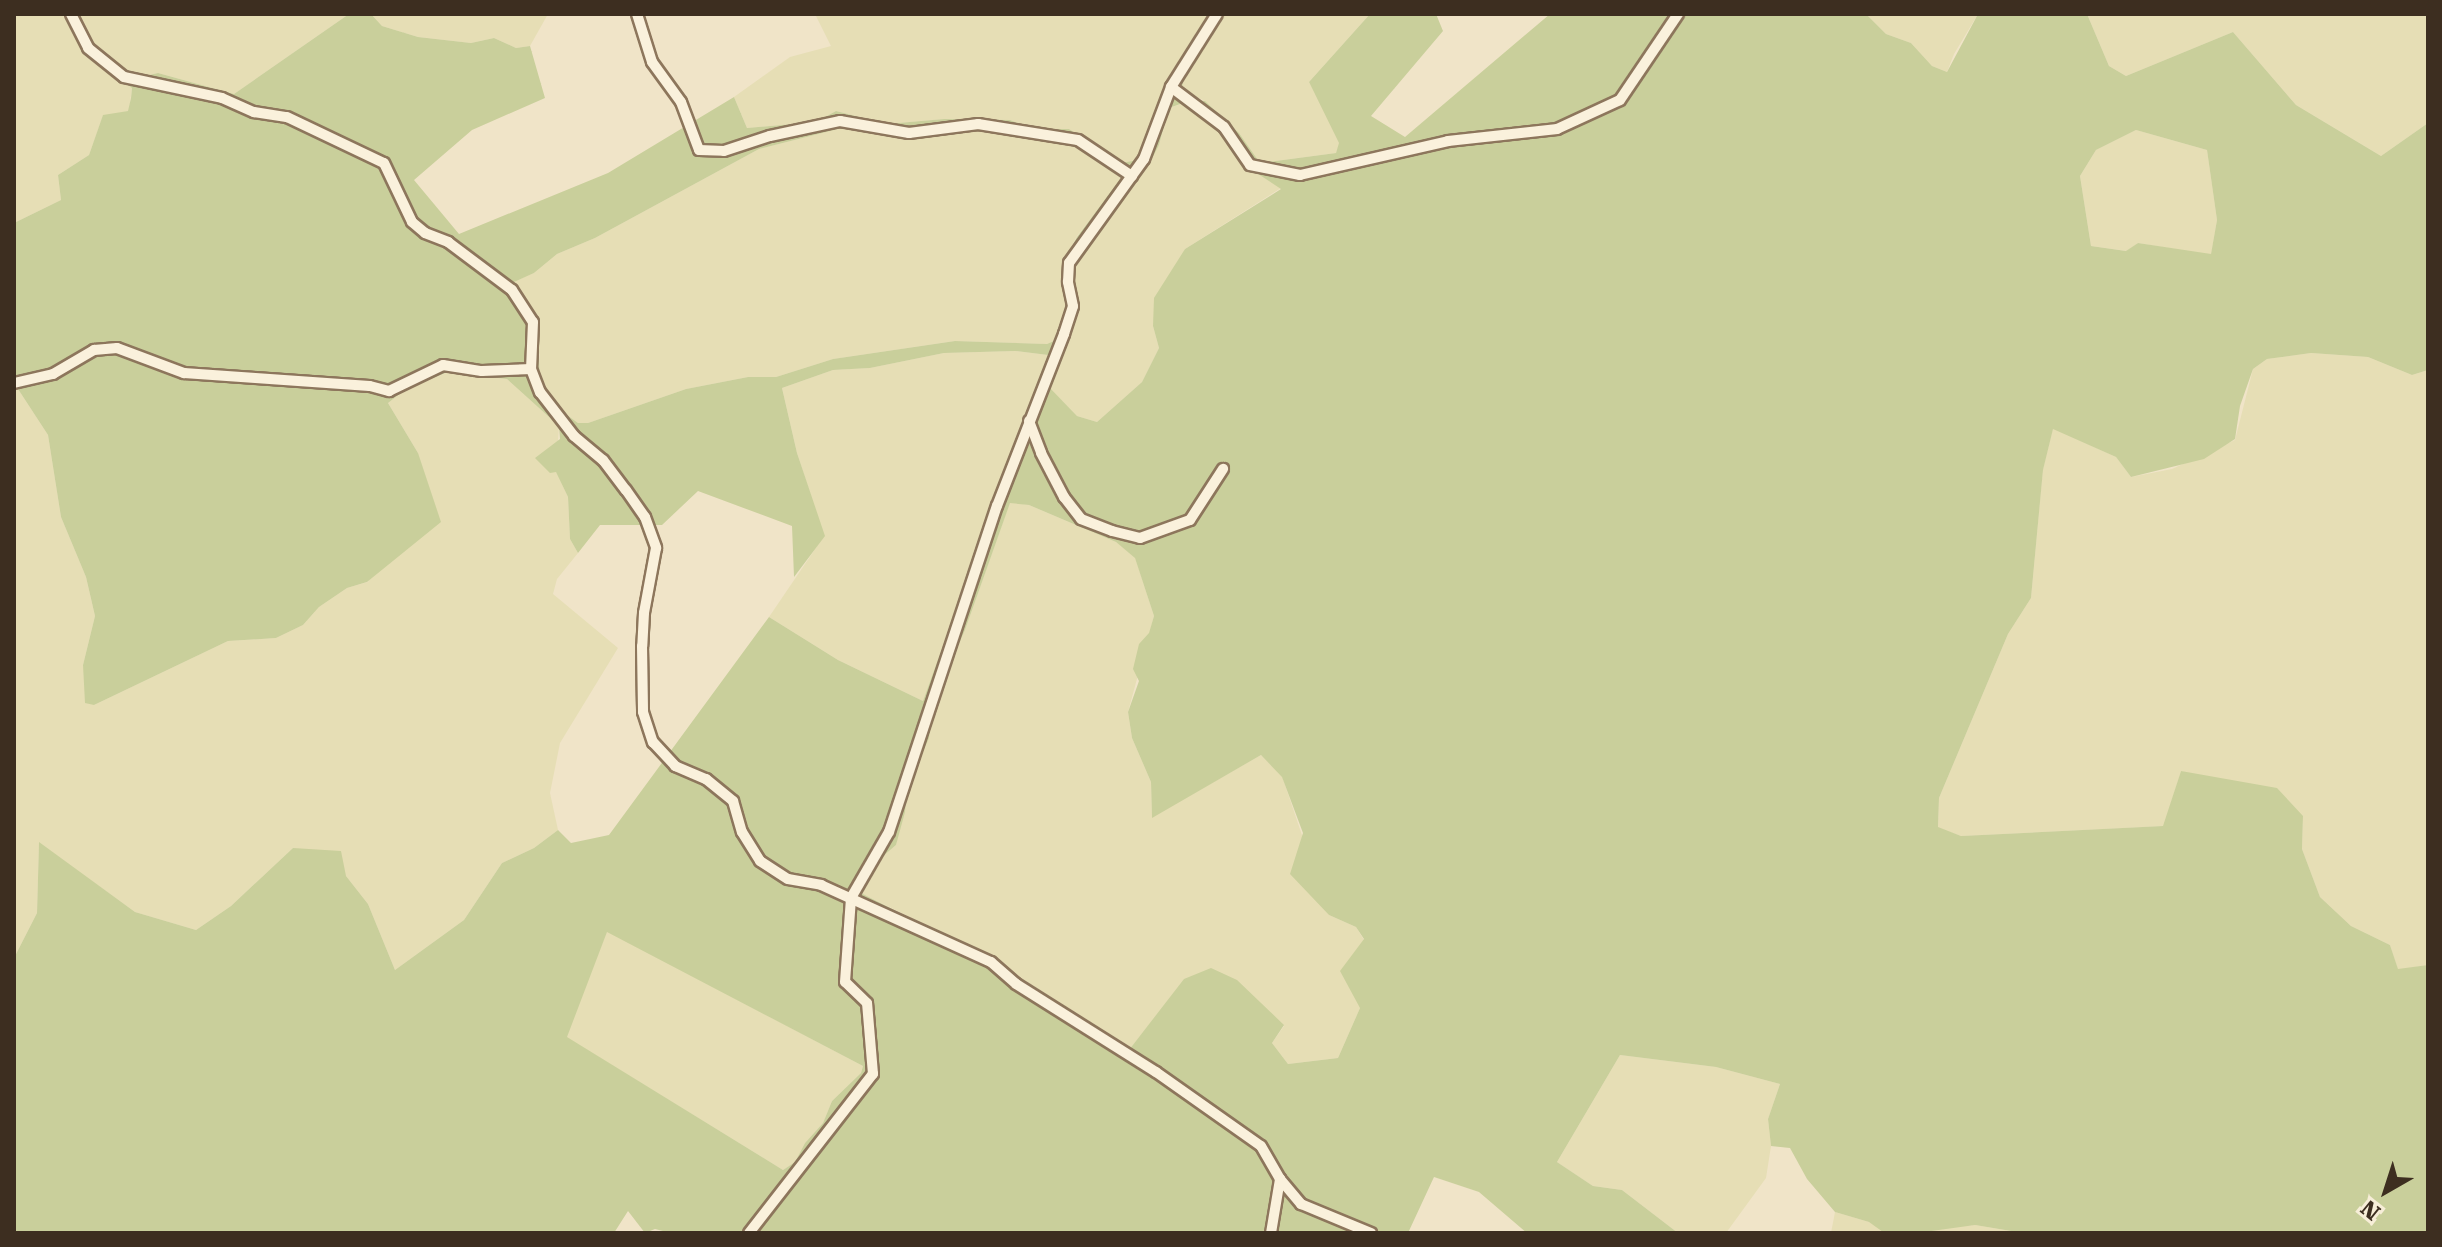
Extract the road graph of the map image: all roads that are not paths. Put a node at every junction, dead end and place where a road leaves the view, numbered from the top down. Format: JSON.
{"nodes":[{"id":1,"x":71,"y":14,"type":"edge"},
{"id":2,"x":637,"y":14,"type":"edge"},
{"id":3,"x":1217,"y":14,"type":"edge"},
{"id":4,"x":1678,"y":14,"type":"edge"},
{"id":5,"x":1171,"y":87,"type":"junction"},
{"id":6,"x":1132,"y":176,"type":"junction"},
{"id":7,"x":531,"y":369,"type":"junction"},
{"id":8,"x":14,"y":383,"type":"edge"},
{"id":9,"x":1029,"y":421,"type":"junction"},
{"id":10,"x":1223,"y":469,"type":"dead end"},
{"id":11,"x":851,"y":898,"type":"junction"},
{"id":12,"x":1280,"y":1179,"type":"junction"},
{"id":13,"x":749,"y":1233,"type":"edge"},
{"id":14,"x":1271,"y":1233,"type":"edge"},
{"id":15,"x":1371,"y":1233,"type":"edge"}],
"edges":[{"from":1,"to":7,"type":"street"},
{"from":2,"to":6,"type":"street"},
{"from":3,"to":5,"type":"street"},
{"from":4,"to":5,"type":"street"},
{"from":5,"to":6,"type":"street"},
{"from":6,"to":9,"type":"street"},
{"from":7,"to":8,"type":"street"},
{"from":7,"to":11,"type":"street"},
{"from":9,"to":10,"type":"street"},
{"from":9,"to":11,"type":"street"},
{"from":11,"to":12,"type":"street"},
{"from":11,"to":13,"type":"street"},
{"from":12,"to":14,"type":"street"},
{"from":12,"to":15,"type":"street"}]}
